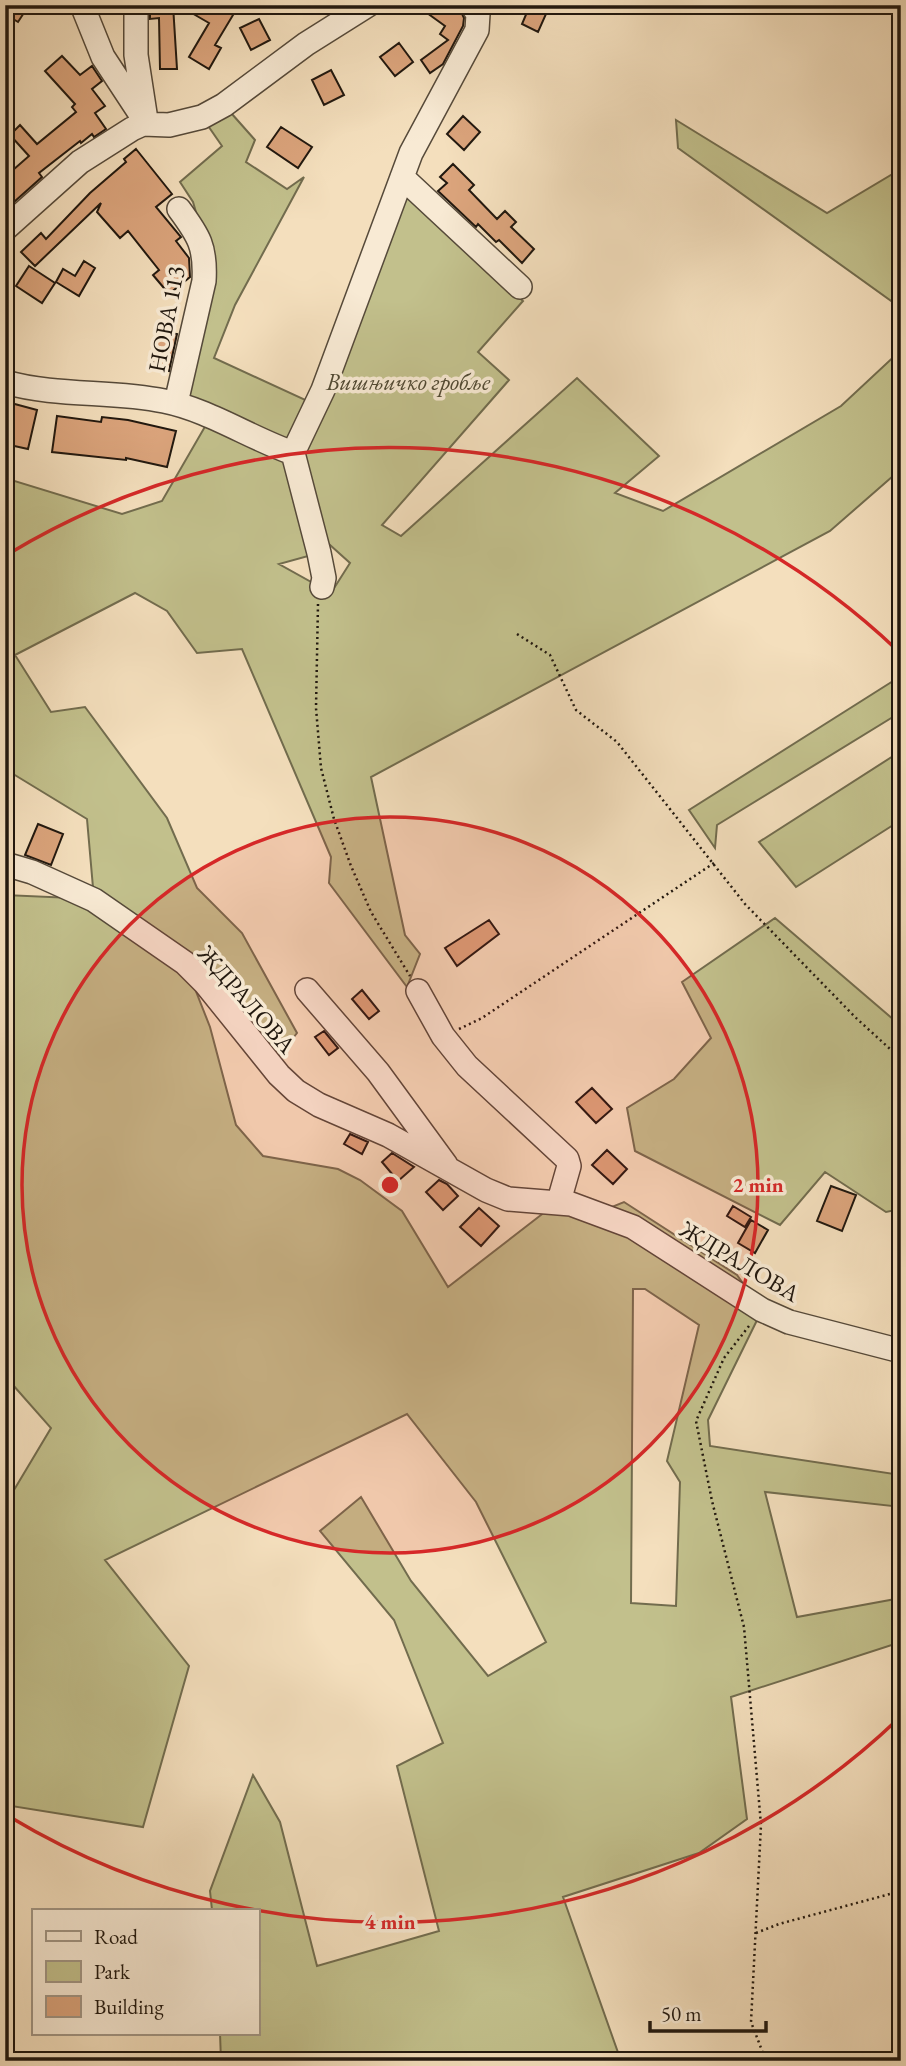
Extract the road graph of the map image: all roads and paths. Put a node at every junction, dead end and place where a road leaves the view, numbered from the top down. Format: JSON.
{"nodes":[{"id":1,"x":82,"y":5,"type":"edge"},
{"id":2,"x":136,"y":5,"type":"edge"},
{"id":3,"x":368,"y":5,"type":"edge"},
{"id":4,"x":472,"y":5,"type":"edge"},
{"id":5,"x":147,"y":124,"type":"junction"},
{"id":6,"x":402,"y":177,"type":"junction"},
{"id":7,"x":179,"y":209,"type":"dead end"},
{"id":8,"x":5,"y":229,"type":"edge"},
{"id":9,"x":520,"y":287,"type":"dead end"},
{"id":10,"x":5,"y":382,"type":"edge"},
{"id":11,"x":176,"y":404,"type":"junction"},
{"id":12,"x":293,"y":453,"type":"junction"},
{"id":13,"x":321,"y":587,"type":"joint"},
{"id":14,"x":517,"y":635,"type":"dead end"},
{"id":15,"x":714,"y":863,"type":"junction"},
{"id":16,"x":5,"y":864,"type":"edge"},
{"id":17,"x":307,"y":990,"type":"dead end"},
{"id":18,"x":418,"y":990,"type":"joint"},
{"id":19,"x":443,"y":1036,"type":"junction"},
{"id":20,"x":901,"y":1059,"type":"edge"},
{"id":21,"x":449,"y":1169,"type":"junction"},
{"id":22,"x":559,"y":1201,"type":"junction"},
{"id":23,"x":762,"y":1310,"type":"junction"},
{"id":24,"x":901,"y":1350,"type":"edge"},
{"id":25,"x":901,"y":1891,"type":"edge"},
{"id":26,"x":755,"y":1934,"type":"junction"},
{"id":27,"x":766,"y":2061,"type":"edge"}],
"edges":[{"from":1,"to":5,"type":"street"},
{"from":2,"to":5,"type":"street"},
{"from":3,"to":5,"type":"street"},
{"from":4,"to":6,"type":"street"},
{"from":5,"to":8,"type":"street"},
{"from":6,"to":9,"type":"street"},
{"from":6,"to":12,"type":"street"},
{"from":7,"to":11,"type":"street","name":"НОВА 113"},
{"from":10,"to":11,"type":"street","name":"НОВА 113"},
{"from":11,"to":12,"type":"street","name":"НОВА 113"},
{"from":12,"to":13,"type":"street"},
{"from":13,"to":18,"type":"path"},
{"from":14,"to":15,"type":"path"},
{"from":15,"to":19,"type":"path"},
{"from":15,"to":20,"type":"path"},
{"from":16,"to":21,"type":"street","name":"ЖДРАЛОВА"},
{"from":17,"to":21,"type":"street","name":"ЖДРАЛОВА"},
{"from":18,"to":19,"type":"street"},
{"from":19,"to":22,"type":"street"},
{"from":21,"to":22,"type":"street","name":"ЖДРАЛОВА"},
{"from":22,"to":23,"type":"street","name":"ЖДРАЛОВА"},
{"from":23,"to":24,"type":"street","name":"ЖДРАЛОВА"},
{"from":23,"to":26,"type":"path"},
{"from":25,"to":26,"type":"path"},
{"from":26,"to":27,"type":"path"}]}
